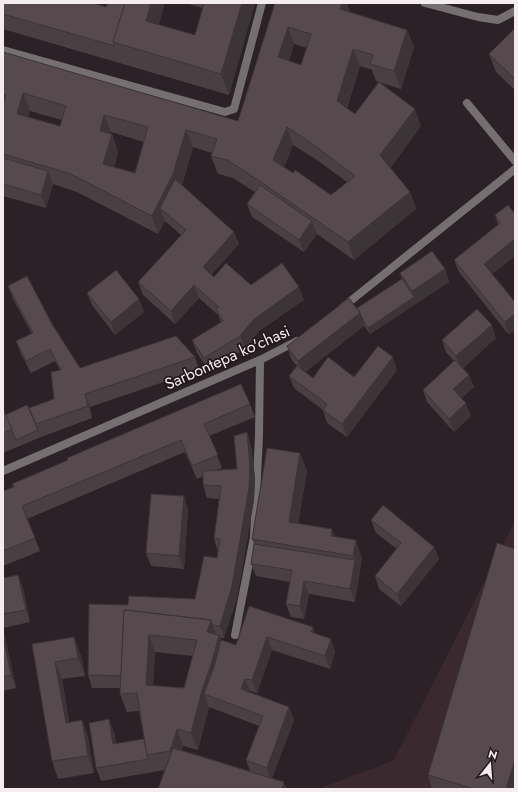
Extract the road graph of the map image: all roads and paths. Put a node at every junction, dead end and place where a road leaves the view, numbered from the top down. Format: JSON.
{"nodes":[{"id":1,"x":262,"y":3,"type":"edge"},
{"id":2,"x":425,"y":3,"type":"edge"},
{"id":3,"x":515,"y":11,"type":"edge"},
{"id":4,"x":3,"y":50,"type":"edge"},
{"id":5,"x":467,"y":103,"type":"dead end"},
{"id":6,"x":515,"y":161,"type":"edge"},
{"id":7,"x":515,"y":169,"type":"edge"},
{"id":8,"x":336,"y":312,"type":"edge"},
{"id":9,"x":306,"y":336,"type":"edge"},
{"id":10,"x":260,"y":360,"type":"junction"},
{"id":11,"x":3,"y":471,"type":"edge"},
{"id":12,"x":235,"y":635,"type":"dead end"}],
"edges":[{"from":1,"to":4,"type":"street"},
{"from":2,"to":3,"type":"street"},
{"from":5,"to":6,"type":"street"},
{"from":7,"to":8,"type":"street"},
{"from":9,"to":10,"type":"street","name":"Sarbontepa ko'chasi"},
{"from":10,"to":11,"type":"street","name":"Sarbontepa ko'chasi"},
{"from":10,"to":12,"type":"street"}]}
